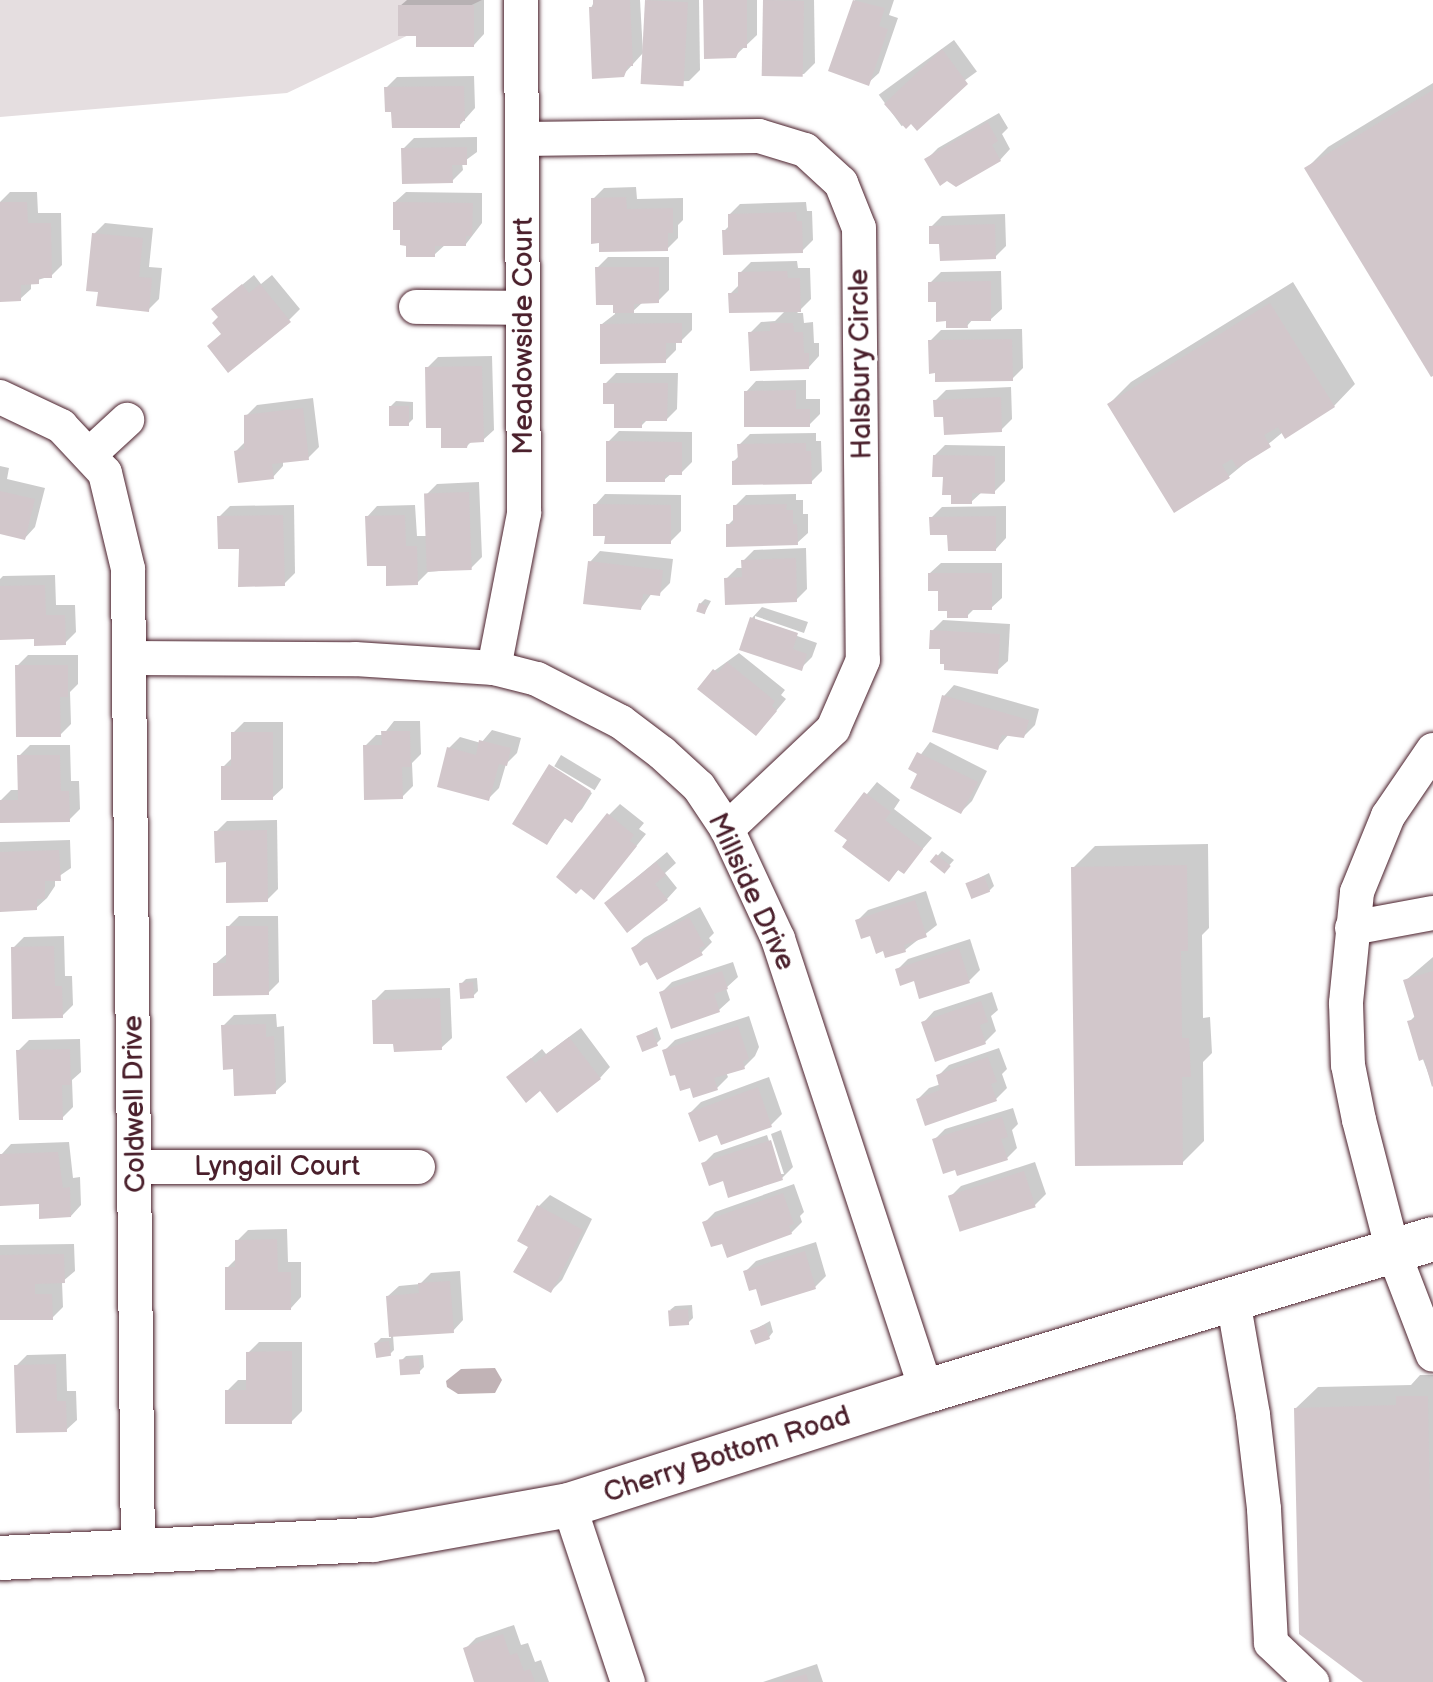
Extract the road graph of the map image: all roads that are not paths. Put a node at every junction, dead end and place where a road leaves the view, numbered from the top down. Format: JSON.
{"nodes":[{"id":1,"x":521,"y":0,"type":"edge"},
{"id":2,"x":523,"y":139,"type":"junction"},
{"id":3,"x":416,"y":307,"type":"dead end"},
{"id":4,"x":523,"y":308,"type":"junction"},
{"id":5,"x":0,"y":397,"type":"edge"},
{"id":6,"x":127,"y":420,"type":"dead end"},
{"id":7,"x":89,"y":455,"type":"junction"},
{"id":8,"x":130,"y":658,"type":"junction"},
{"id":9,"x":494,"y":668,"type":"junction"},
{"id":10,"x":1433,"y":750,"type":"edge"},
{"id":11,"x":727,"y":829,"type":"junction"},
{"id":12,"x":1433,"y":913,"type":"edge"},
{"id":13,"x":1352,"y":928,"type":"junction"},
{"id":14,"x":136,"y":1167,"type":"junction"},
{"id":15,"x":418,"y":1167,"type":"dead end"},
{"id":16,"x":1413,"y":1245,"type":"edge"},
{"id":17,"x":1233,"y":1300,"type":"junction"},
{"id":18,"x":1433,"y":1355,"type":"edge"},
{"id":19,"x":927,"y":1391,"type":"junction"},
{"id":20,"x":569,"y":1505,"type":"junction"},
{"id":21,"x":138,"y":1551,"type":"junction"},
{"id":22,"x":0,"y":1558,"type":"edge"},
{"id":23,"x":628,"y":1682,"type":"edge"},
{"id":24,"x":1312,"y":1682,"type":"edge"}],
"edges":[{"from":1,"to":2,"type":"street","name":"Meadowside Court"},
{"from":2,"to":4,"type":"street","name":"Meadowside Court"},
{"from":2,"to":11,"type":"street","name":"Halsbury Circle"},
{"from":3,"to":4,"type":"street"},
{"from":4,"to":9,"type":"street","name":"Meadowside Court"},
{"from":5,"to":7,"type":"street","name":"Coldwell Drive"},
{"from":6,"to":7,"type":"street"},
{"from":7,"to":8,"type":"street","name":"Coldwell Drive"},
{"from":8,"to":9,"type":"street","name":"Millside Drive"},
{"from":8,"to":14,"type":"street","name":"Coldwell Drive"},
{"from":9,"to":11,"type":"street","name":"Millside Drive"},
{"from":10,"to":13,"type":"street"},
{"from":11,"to":19,"type":"street","name":"Millside Drive"},
{"from":12,"to":13,"type":"street"},
{"from":13,"to":16,"type":"street"},
{"from":14,"to":15,"type":"street","name":"Lyngail Court"},
{"from":14,"to":21,"type":"street","name":"Coldwell Drive"},
{"from":16,"to":17,"type":"main road","name":"Cherry Bottom Road"},
{"from":16,"to":18,"type":"street"},
{"from":17,"to":19,"type":"main road","name":"Cherry Bottom Road"},
{"from":17,"to":24,"type":"street"},
{"from":19,"to":20,"type":"main road","name":"Cherry Bottom Road"},
{"from":20,"to":21,"type":"main road","name":"Cherry Bottom Road"},
{"from":20,"to":23,"type":"street"},
{"from":21,"to":22,"type":"main road","name":"Cherry Bottom Road"}]}
